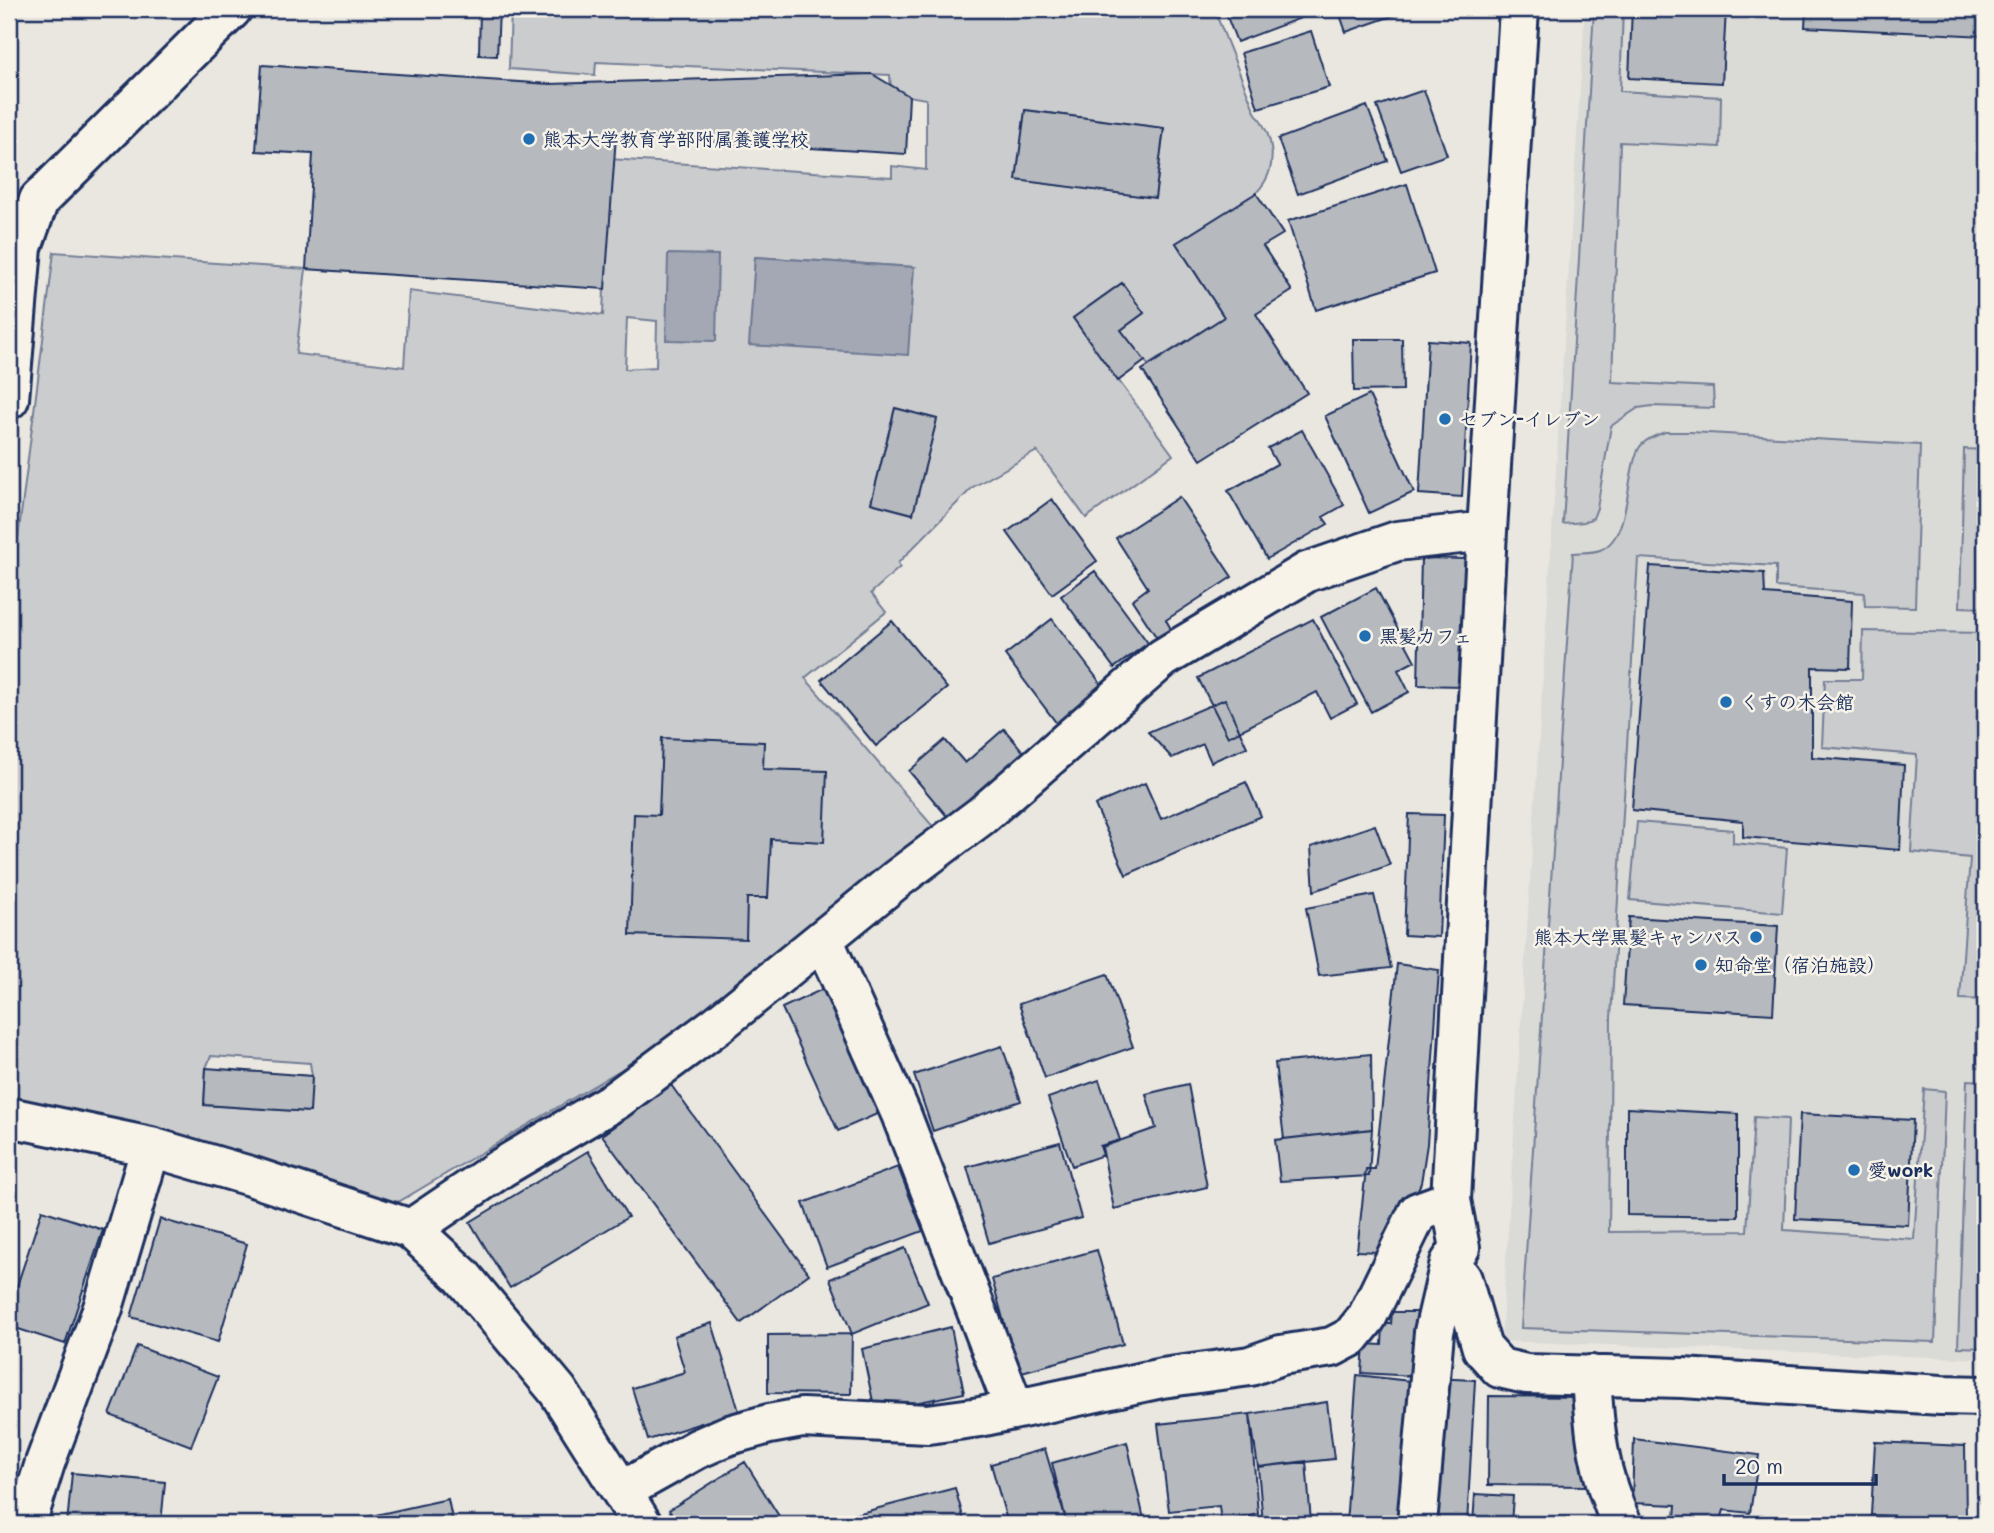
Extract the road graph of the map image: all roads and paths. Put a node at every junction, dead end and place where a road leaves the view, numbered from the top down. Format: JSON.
{"nodes":[{"id":1,"x":232,"y":9,"type":"edge"},
{"id":2,"x":1519,"y":9,"type":"edge"},
{"id":3,"x":9,"y":399,"type":"edge"},
{"id":4,"x":1487,"y":531,"type":"junction"},
{"id":5,"x":823,"y":939,"type":"junction"},
{"id":6,"x":9,"y":1117,"type":"edge"},
{"id":7,"x":150,"y":1147,"type":"junction"},
{"id":8,"x":1451,"y":1200,"type":"junction"},
{"id":9,"x":411,"y":1229,"type":"junction"},
{"id":10,"x":1450,"y":1263,"type":"junction"},
{"id":11,"x":1591,"y":1376,"type":"junction"},
{"id":12,"x":1985,"y":1396,"type":"edge"},
{"id":13,"x":1014,"y":1408,"type":"junction"},
{"id":14,"x":622,"y":1491,"type":"junction"},
{"id":15,"x":26,"y":1524,"type":"edge"},
{"id":16,"x":642,"y":1524,"type":"edge"},
{"id":17,"x":1417,"y":1524,"type":"edge"},
{"id":18,"x":1622,"y":1524,"type":"edge"}],
"edges":[{"from":1,"to":3,"type":"street"},
{"from":2,"to":4,"type":"street"},
{"from":4,"to":5,"type":"street"},
{"from":4,"to":8,"type":"street"},
{"from":5,"to":9,"type":"street"},
{"from":5,"to":13,"type":"street"},
{"from":6,"to":7,"type":"street"},
{"from":7,"to":9,"type":"street"},
{"from":7,"to":15,"type":"street"},
{"from":8,"to":10,"type":"street"},
{"from":8,"to":13,"type":"street"},
{"from":9,"to":14,"type":"street"},
{"from":10,"to":11,"type":"street"},
{"from":10,"to":17,"type":"street"},
{"from":11,"to":12,"type":"street"},
{"from":11,"to":18,"type":"street"},
{"from":13,"to":14,"type":"street"},
{"from":14,"to":16,"type":"street"}]}
